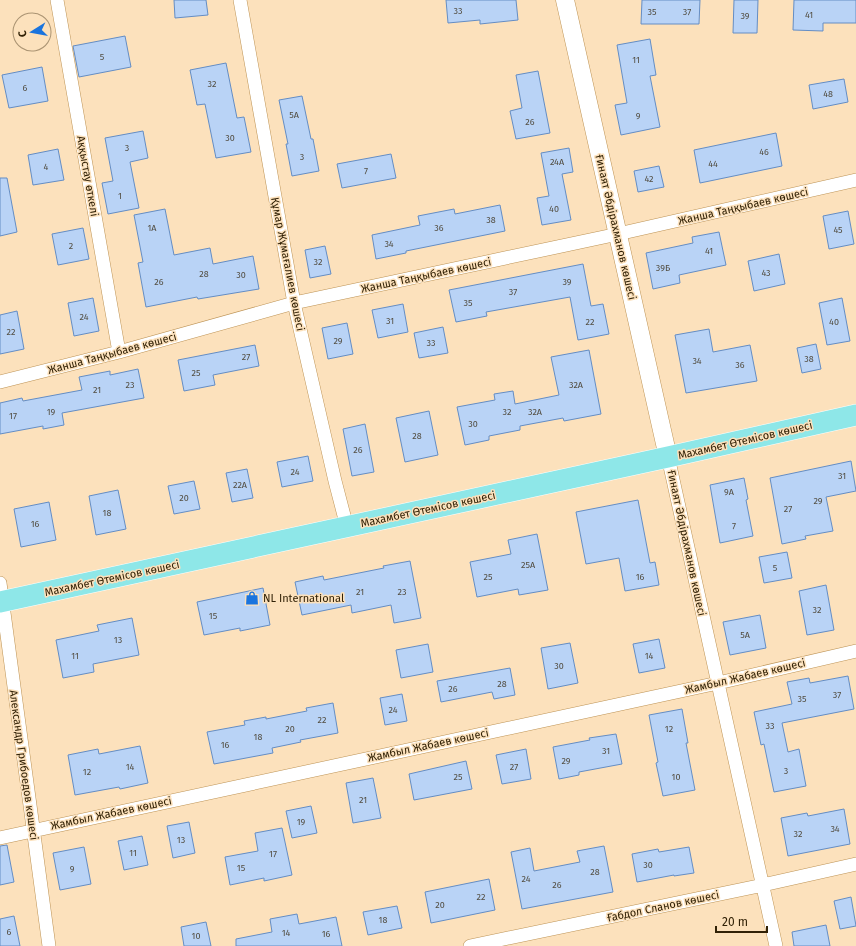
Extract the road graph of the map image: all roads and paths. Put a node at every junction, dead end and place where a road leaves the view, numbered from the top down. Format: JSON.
{"nodes":[{"id":1,"x":57,"y":0,"type":"edge"},
{"id":2,"x":240,"y":0,"type":"edge"},
{"id":3,"x":565,"y":0,"type":"edge"},
{"id":4,"x":856,"y":180,"type":"edge"},
{"id":5,"x":618,"y":234,"type":"junction"},
{"id":6,"x":294,"y":303,"type":"junction"},
{"id":7,"x":119,"y":352,"type":"junction"},
{"id":8,"x":0,"y":382,"type":"edge"},
{"id":9,"x":856,"y":415,"type":"edge"},
{"id":10,"x":668,"y":457,"type":"junction"},
{"id":11,"x":347,"y":527,"type":"junction"},
{"id":12,"x":1,"y":596,"type":"edge"},
{"id":13,"x":856,"y":650,"type":"edge"},
{"id":14,"x":718,"y":683,"type":"junction"},
{"id":15,"x":33,"y":830,"type":"junction"},
{"id":16,"x":0,"y":838,"type":"edge"},
{"id":17,"x":856,"y":864,"type":"edge"},
{"id":18,"x":762,"y":885,"type":"junction"},
{"id":19,"x":49,"y":946,"type":"edge"},
{"id":20,"x":470,"y":946,"type":"edge"},
{"id":21,"x":776,"y":946,"type":"edge"}],
"edges":[{"from":1,"to":7,"type":"street","name":"Аққыстау өткелі"},
{"from":2,"to":6,"type":"street","name":"Құмар Жұмағалиев көшесі"},
{"from":3,"to":5,"type":"street","name":"Ғинаят Әбдірахманов көшесі"},
{"from":4,"to":5,"type":"street","name":"Жанша Таңқыбаев көшесі"},
{"from":5,"to":6,"type":"street","name":"Жанша Таңқыбаев көшесі"},
{"from":5,"to":10,"type":"street","name":"Ғинаят Әбдірахманов көшесі"},
{"from":6,"to":7,"type":"street","name":"Жанша Таңқыбаев көшесі"},
{"from":6,"to":11,"type":"street","name":"Құмар Жұмағалиев көшесі"},
{"from":7,"to":8,"type":"street","name":"Жанша Таңқыбаев көшесі"},
{"from":9,"to":10,"type":"main road","name":"Махамбет Өтемісов көшесі"},
{"from":10,"to":11,"type":"main road","name":"Махамбет Өтемісов көшесі"},
{"from":10,"to":14,"type":"street","name":"Ғинаят Әбдірахманов көшесі"},
{"from":11,"to":12,"type":"main road","name":"Махамбет Өтемісов көшесі"},
{"from":12,"to":15,"type":"street","name":"Александр Грибоедов көшесі"},
{"from":13,"to":14,"type":"street","name":"Жамбыл Жабаев көшесі"},
{"from":14,"to":15,"type":"street","name":"Жамбыл Жабаев көшесі"},
{"from":14,"to":18,"type":"street","name":"Ғинаят Әбдірахманов көшесі"},
{"from":15,"to":16,"type":"street","name":"Жамбыл Жабаев көшесі"},
{"from":15,"to":19,"type":"street","name":"Александр Грибоедов көшесі"},
{"from":17,"to":18,"type":"street","name":"Ғабдол Сланов көшесі"},
{"from":18,"to":20,"type":"street","name":"Ғабдол Сланов көшесі"},
{"from":18,"to":21,"type":"street","name":"Ғинаят Әбдірахманов көшесі"}]}
